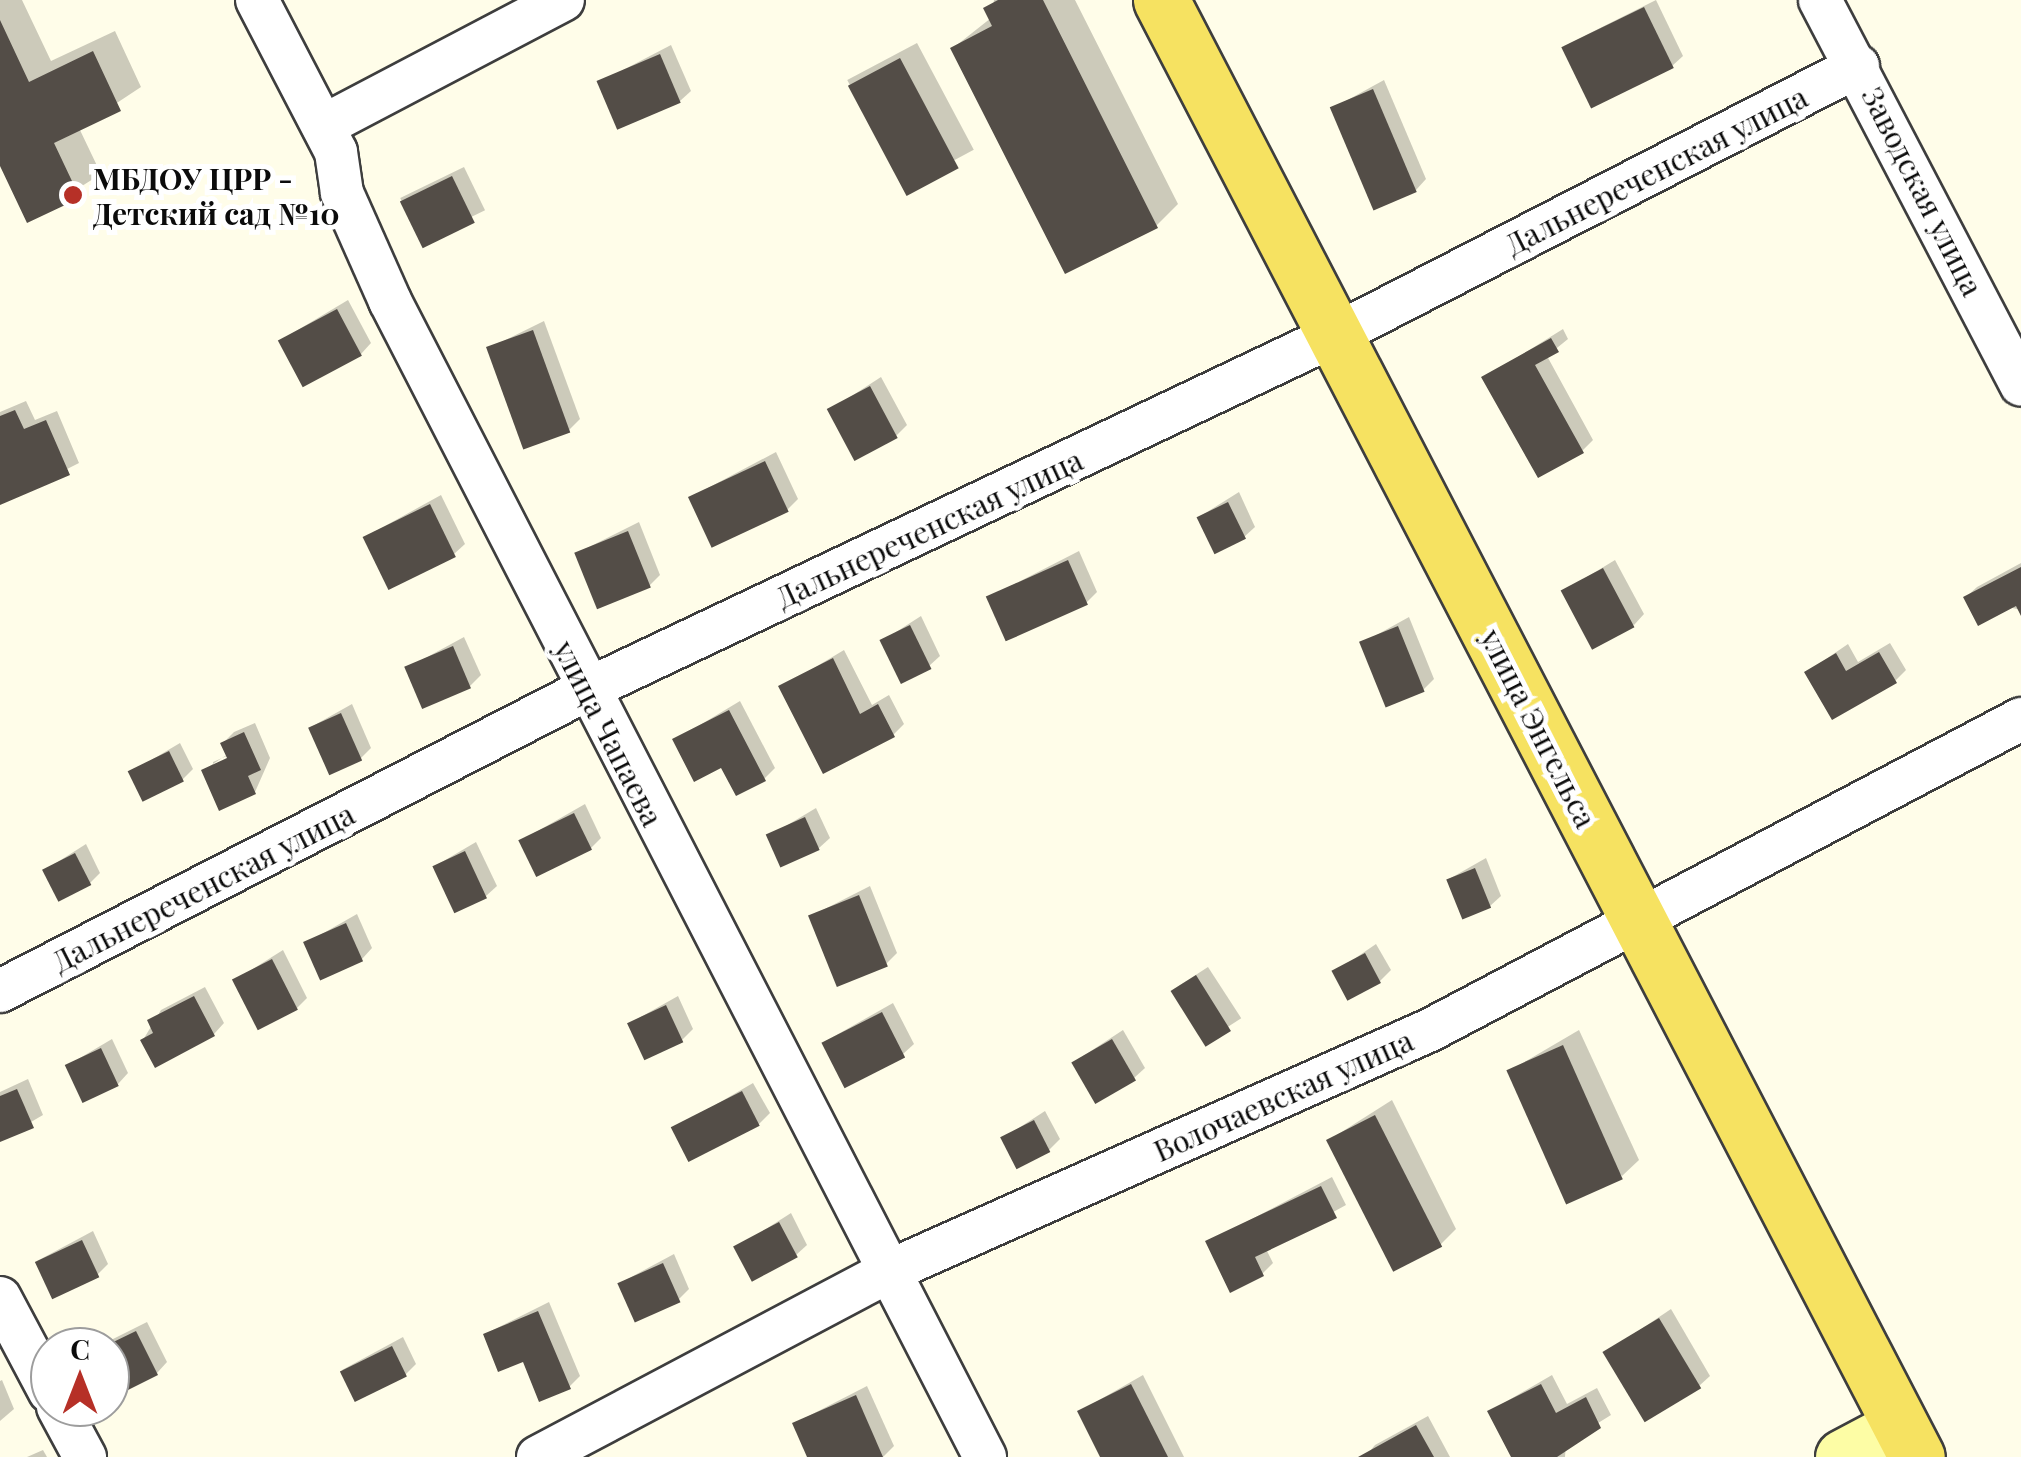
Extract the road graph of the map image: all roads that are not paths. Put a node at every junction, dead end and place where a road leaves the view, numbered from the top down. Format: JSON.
{"nodes":[{"id":1,"x":258,"y":0,"type":"edge"},
{"id":2,"x":563,"y":0,"type":"edge"},
{"id":3,"x":1161,"y":0,"type":"edge"},
{"id":4,"x":1820,"y":0,"type":"edge"},
{"id":5,"x":1858,"y":66,"type":"junction"},
{"id":6,"x":322,"y":126,"type":"junction"},
{"id":7,"x":1337,"y":334,"type":"junction"},
{"id":8,"x":2021,"y":385,"type":"edge"},
{"id":9,"x":586,"y":690,"type":"junction"},
{"id":10,"x":2021,"y":718,"type":"edge"},
{"id":11,"x":1637,"y":922,"type":"junction"},
{"id":12,"x":0,"y":991,"type":"edge"},
{"id":13,"x":886,"y":1273,"type":"junction"},
{"id":14,"x":0,"y":1298,"type":"edge"},
{"id":15,"x":30,"y":1354,"type":"edge"},
{"id":16,"x":69,"y":1427,"type":"edge"},
{"id":17,"x":1908,"y":1442,"type":"edge"},
{"id":18,"x":85,"y":1457,"type":"edge"},
{"id":19,"x":538,"y":1457,"type":"edge"},
{"id":20,"x":984,"y":1457,"type":"edge"},
{"id":21,"x":1842,"y":1457,"type":"edge"}],
"edges":[{"from":1,"to":6,"type":"street","name":"улица Чапаева"},
{"from":2,"to":6,"type":"street"},
{"from":3,"to":7,"type":"main road","name":"улица Энгельса"},
{"from":4,"to":5,"type":"street","name":"Заводская улица"},
{"from":5,"to":7,"type":"street","name":"Дальнереченская улица"},
{"from":5,"to":8,"type":"street","name":"Заводская улица"},
{"from":6,"to":9,"type":"street","name":"улица Чапаева"},
{"from":7,"to":9,"type":"street","name":"Дальнереченская улица"},
{"from":7,"to":11,"type":"main road","name":"улица Энгельса"},
{"from":9,"to":12,"type":"street","name":"Дальнереченская улица"},
{"from":9,"to":13,"type":"street","name":"улица Чапаева"},
{"from":10,"to":11,"type":"street","name":"Волочаевская улица"},
{"from":11,"to":13,"type":"street","name":"Волочаевская улица"},
{"from":11,"to":17,"type":"main road","name":"улица Энгельса"},
{"from":13,"to":19,"type":"street","name":"Волочаевская улица"},
{"from":13,"to":20,"type":"street","name":"улица Чапаева"},
{"from":14,"to":15,"type":"street"},
{"from":16,"to":18,"type":"street"},
{"from":17,"to":21,"type":"main road"}]}
